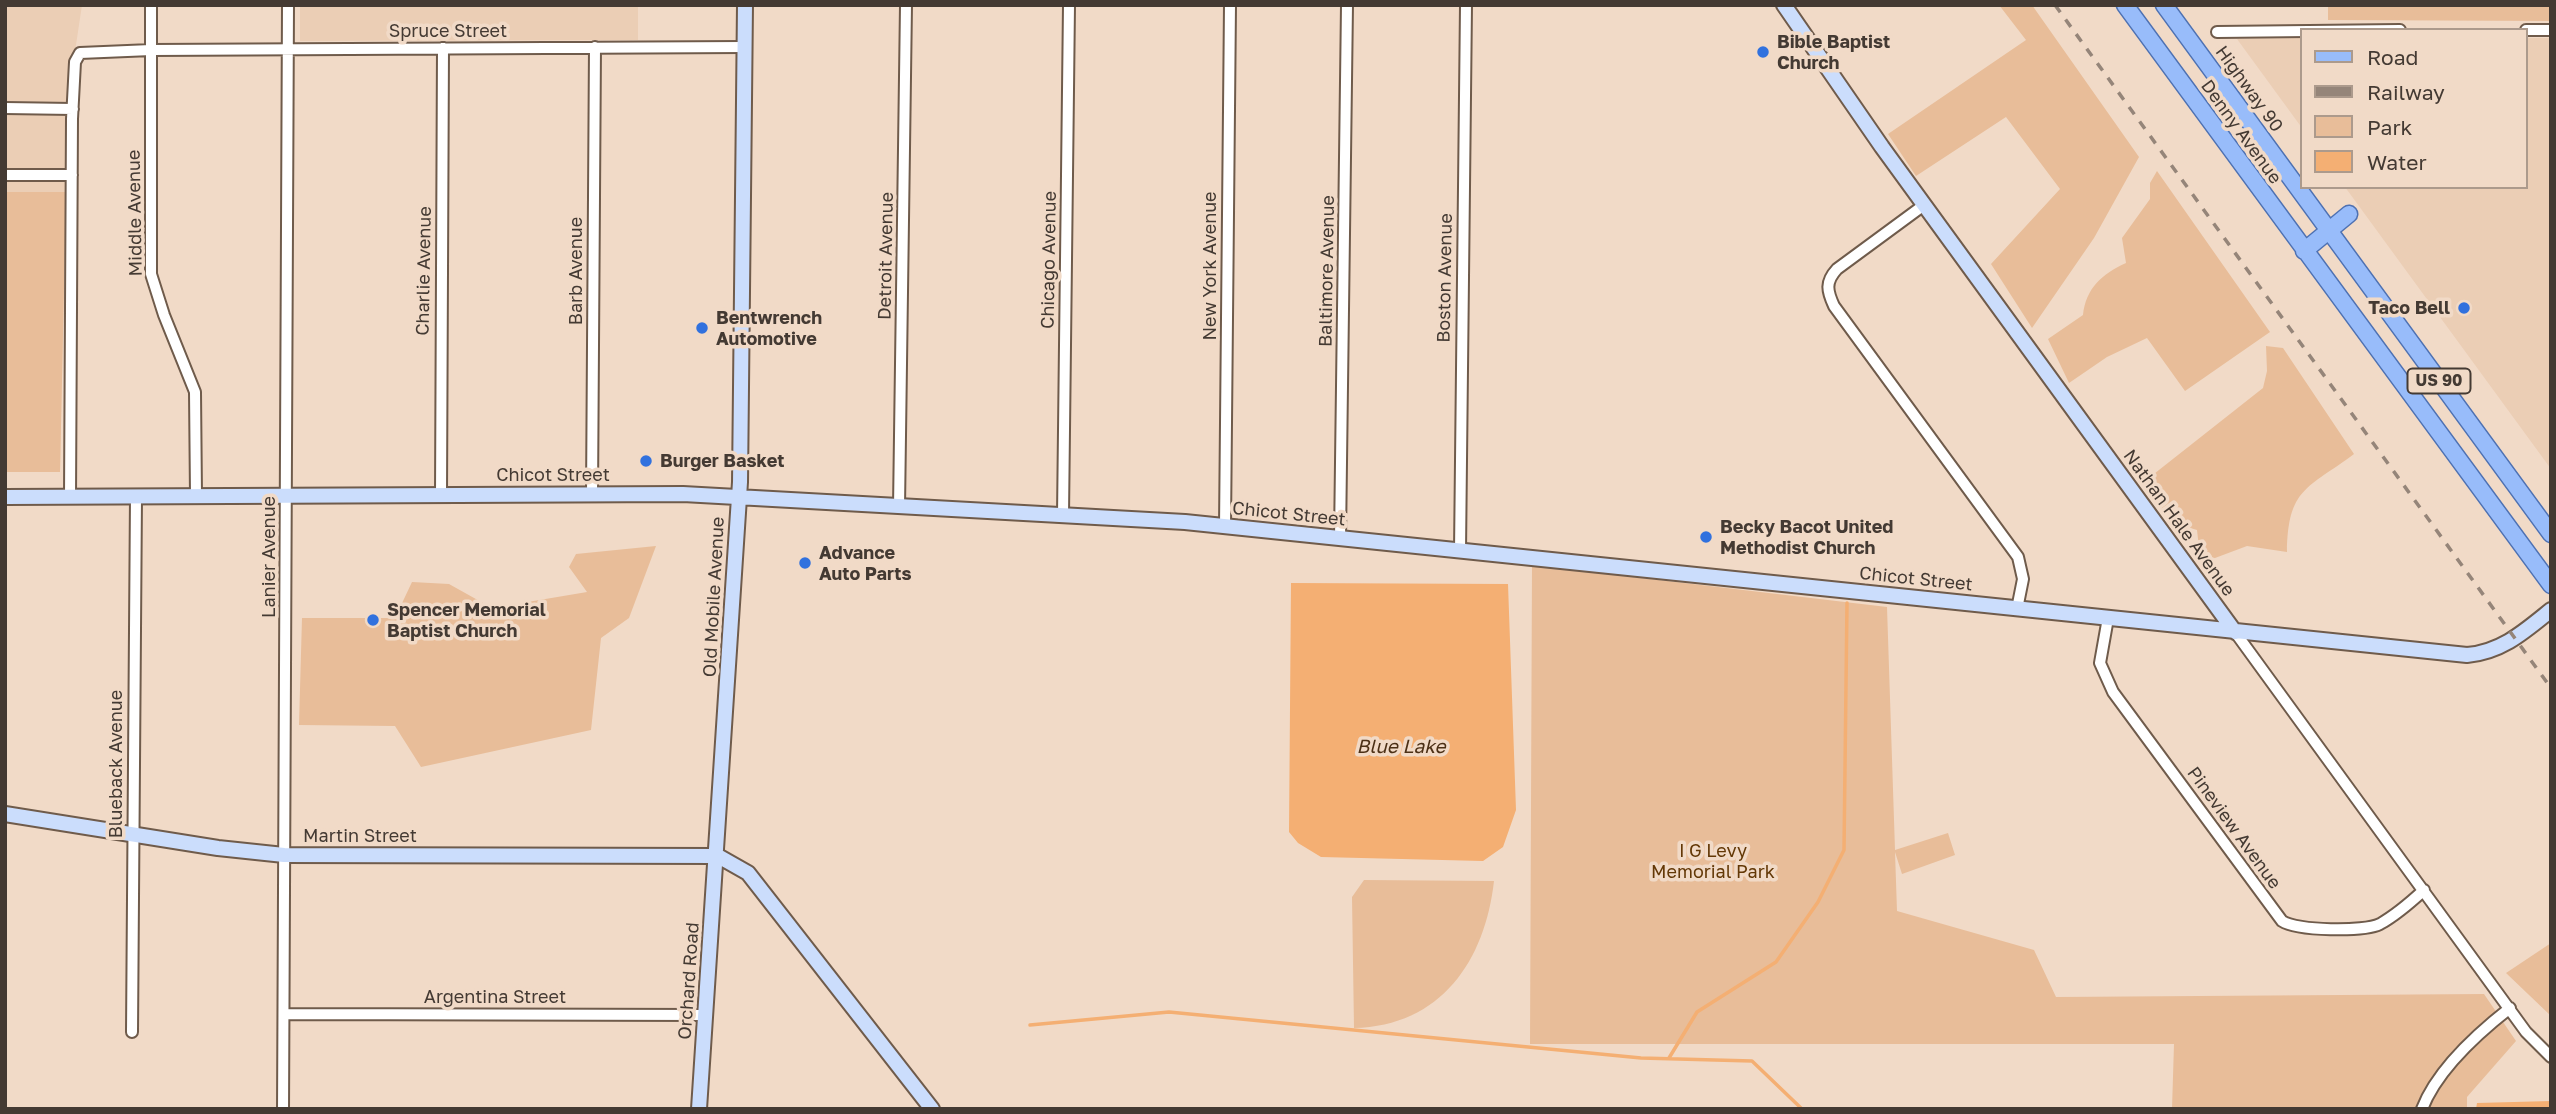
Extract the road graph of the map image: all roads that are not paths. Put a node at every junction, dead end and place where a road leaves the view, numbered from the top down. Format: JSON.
{"nodes":[{"id":1,"x":152,"y":5,"type":"edge"},
{"id":2,"x":288,"y":5,"type":"edge"},
{"id":3,"x":745,"y":5,"type":"edge"},
{"id":4,"x":906,"y":5,"type":"edge"},
{"id":5,"x":1069,"y":5,"type":"edge"},
{"id":6,"x":1230,"y":5,"type":"edge"},
{"id":7,"x":1348,"y":5,"type":"edge"},
{"id":8,"x":1466,"y":5,"type":"edge"},
{"id":9,"x":1784,"y":5,"type":"edge"},
{"id":10,"x":2125,"y":5,"type":"edge"},
{"id":11,"x":2164,"y":5,"type":"edge"},
{"id":12,"x":2528,"y":30,"type":"edge"},
{"id":13,"x":2551,"y":30,"type":"edge"},
{"id":14,"x":2300,"y":31,"type":"edge"},
{"id":15,"x":2217,"y":32,"type":"dead end"},
{"id":16,"x":595,"y":47,"type":"junction"},
{"id":17,"x":744,"y":47,"type":"junction"},
{"id":18,"x":443,"y":48,"type":"junction"},
{"id":19,"x":151,"y":50,"type":"junction"},
{"id":20,"x":288,"y":50,"type":"junction"},
{"id":21,"x":5,"y":108,"type":"edge"},
{"id":22,"x":73,"y":109,"type":"junction"},
{"id":23,"x":5,"y":175,"type":"edge"},
{"id":24,"x":72,"y":175,"type":"junction"},
{"id":25,"x":1924,"y":205,"type":"junction"},
{"id":26,"x":2348,"y":214,"type":"dead end"},
{"id":27,"x":2327,"y":229,"type":"junction"},
{"id":28,"x":2305,"y":251,"type":"junction"},
{"id":29,"x":441,"y":494,"type":"junction"},
{"id":30,"x":592,"y":494,"type":"junction"},
{"id":31,"x":286,"y":495,"type":"junction"},
{"id":32,"x":136,"y":496,"type":"junction"},
{"id":33,"x":196,"y":496,"type":"junction"},
{"id":34,"x":5,"y":497,"type":"edge"},
{"id":35,"x":70,"y":497,"type":"junction"},
{"id":36,"x":739,"y":497,"type":"junction"},
{"id":37,"x":899,"y":507,"type":"junction"},
{"id":38,"x":1063,"y":515,"type":"junction"},
{"id":39,"x":1224,"y":526,"type":"junction"},
{"id":40,"x":2551,"y":534,"type":"edge"},
{"id":41,"x":1340,"y":538,"type":"junction"},
{"id":42,"x":1460,"y":551,"type":"junction"},
{"id":43,"x":2551,"y":585,"type":"edge"},
{"id":44,"x":2017,"y":609,"type":"junction"},
{"id":45,"x":2551,"y":610,"type":"edge"},
{"id":46,"x":2108,"y":618,"type":"junction"},
{"id":47,"x":2235,"y":632,"type":"junction"},
{"id":48,"x":5,"y":814,"type":"edge"},
{"id":49,"x":133,"y":834,"type":"junction"},
{"id":50,"x":284,"y":855,"type":"junction"},
{"id":51,"x":718,"y":856,"type":"junction"},
{"id":52,"x":2424,"y":890,"type":"junction"},
{"id":53,"x":2510,"y":1009,"type":"junction"},
{"id":54,"x":284,"y":1014,"type":"junction"},
{"id":55,"x":706,"y":1016,"type":"junction"},
{"id":56,"x":132,"y":1032,"type":"dead end"},
{"id":57,"x":2551,"y":1057,"type":"edge"},
{"id":58,"x":283,"y":1109,"type":"edge"},
{"id":59,"x":699,"y":1109,"type":"edge"},
{"id":60,"x":932,"y":1109,"type":"edge"},
{"id":61,"x":2422,"y":1109,"type":"edge"}],
"edges":[{"from":1,"to":19,"type":"street","name":"Middle Avenue"},
{"from":2,"to":20,"type":"street","name":"Lanier Avenue"},
{"from":3,"to":17,"type":"main road","name":"Old Mobile Avenue"},
{"from":4,"to":37,"type":"street","name":"Detroit Avenue"},
{"from":5,"to":38,"type":"street","name":"Chicago Avenue"},
{"from":6,"to":39,"type":"street","name":"New York Avenue"},
{"from":7,"to":41,"type":"street","name":"Baltimore Avenue"},
{"from":8,"to":42,"type":"street","name":"Boston Avenue"},
{"from":9,"to":25,"type":"main road","name":"Nathan Hale Avenue"},
{"from":10,"to":28,"type":"main road","name":"Denny Avenue","number":"US 90"},
{"from":11,"to":27,"type":"main road","name":"Highway 90","number":"US 90"},
{"from":12,"to":13,"type":"street"},
{"from":14,"to":15,"type":"street"},
{"from":16,"to":17,"type":"street","name":"Spruce Street"},
{"from":16,"to":18,"type":"street","name":"Spruce Street"},
{"from":16,"to":30,"type":"street","name":"Barb Avenue"},
{"from":17,"to":36,"type":"main road","name":"Old Mobile Avenue"},
{"from":18,"to":20,"type":"street","name":"Spruce Street"},
{"from":18,"to":29,"type":"street","name":"Charlie Avenue"},
{"from":19,"to":20,"type":"street","name":"Spruce Street"},
{"from":19,"to":22,"type":"street","name":"Spruce Street"},
{"from":19,"to":33,"type":"street","name":"Middle Avenue"},
{"from":20,"to":31,"type":"street","name":"Lanier Avenue"},
{"from":21,"to":22,"type":"street"},
{"from":22,"to":24,"type":"street"},
{"from":23,"to":24,"type":"street"},
{"from":24,"to":35,"type":"street"},
{"from":25,"to":44,"type":"street"},
{"from":25,"to":47,"type":"main road","name":"Nathan Hale Avenue"},
{"from":26,"to":27,"type":"main road"},
{"from":27,"to":28,"type":"main road"},
{"from":27,"to":40,"type":"main road","name":"Highway 90","number":"US 90"},
{"from":28,"to":43,"type":"main road","name":"Denny Avenue","number":"US 90"},
{"from":29,"to":30,"type":"main road","name":"Chicot Street"},
{"from":29,"to":31,"type":"main road","name":"Chicot Street"},
{"from":30,"to":36,"type":"main road","name":"Chicot Street"},
{"from":31,"to":33,"type":"main road","name":"Chicot Street"},
{"from":31,"to":50,"type":"street","name":"Lanier Avenue"},
{"from":32,"to":33,"type":"main road","name":"Chicot Street"},
{"from":32,"to":35,"type":"main road","name":"Chicot Street"},
{"from":32,"to":49,"type":"street","name":"Blueback Avenue"},
{"from":34,"to":35,"type":"main road","name":"Chicot Street"},
{"from":36,"to":37,"type":"main road","name":"Chicot Street"},
{"from":36,"to":51,"type":"main road","name":"Old Mobile Avenue"},
{"from":37,"to":38,"type":"main road","name":"Chicot Street"},
{"from":38,"to":39,"type":"main road","name":"Chicot Street"},
{"from":39,"to":41,"type":"main road","name":"Chicot Street"},
{"from":41,"to":42,"type":"main road","name":"Chicot Street"},
{"from":42,"to":44,"type":"main road","name":"Chicot Street"},
{"from":44,"to":46,"type":"main road","name":"Chicot Street"},
{"from":45,"to":47,"type":"main road","name":"Chicot Street"},
{"from":46,"to":47,"type":"main road","name":"Chicot Street"},
{"from":46,"to":52,"type":"street","name":"Pineview Avenue"},
{"from":47,"to":52,"type":"street","name":"Nathan Hale Avenue"},
{"from":48,"to":49,"type":"main road","name":"Martin Street"},
{"from":49,"to":50,"type":"main road","name":"Martin Street"},
{"from":49,"to":56,"type":"street","name":"Blueback Avenue"},
{"from":50,"to":51,"type":"main road","name":"Martin Street"},
{"from":50,"to":54,"type":"street","name":"Lanier Avenue"},
{"from":51,"to":55,"type":"main road","name":"Orchard Road"},
{"from":51,"to":60,"type":"main road"},
{"from":52,"to":53,"type":"street","name":"Nathan Hale Avenue"},
{"from":53,"to":57,"type":"street","name":"Nathan Hale Avenue"},
{"from":53,"to":61,"type":"street"},
{"from":54,"to":55,"type":"street","name":"Argentina Street"},
{"from":54,"to":58,"type":"street","name":"Lanier Avenue"},
{"from":55,"to":59,"type":"main road","name":"Orchard Road"}]}
